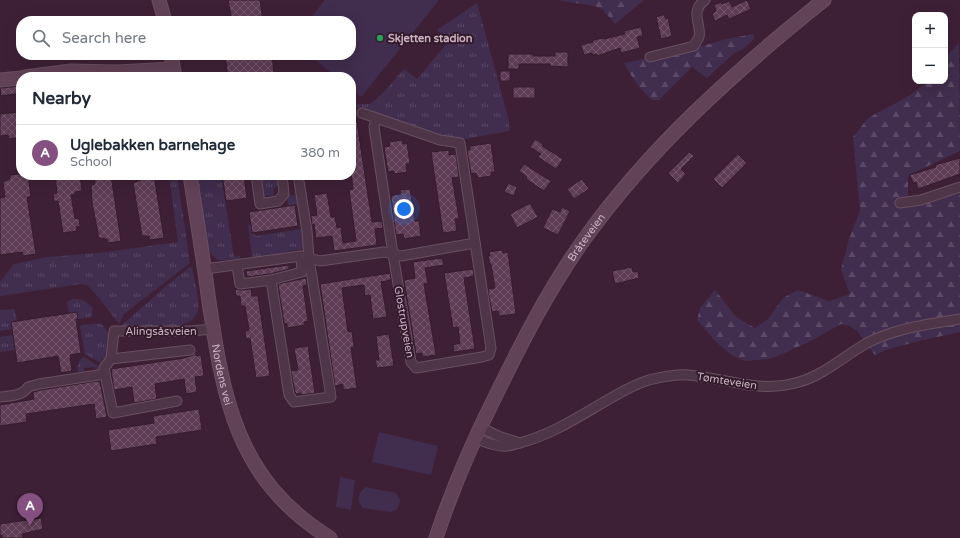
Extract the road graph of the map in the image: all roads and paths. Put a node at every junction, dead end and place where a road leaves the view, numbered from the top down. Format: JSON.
{"nodes":[{"id":1,"x":159,"y":0,"type":"edge"},
{"id":2,"x":705,"y":0,"type":"edge"},
{"id":3,"x":824,"y":0,"type":"edge"},
{"id":4,"x":163,"y":16,"type":"edge"},
{"id":5,"x":650,"y":57,"type":"dead end"},
{"id":6,"x":172,"y":60,"type":"edge"},
{"id":7,"x":63,"y":72,"type":"edge"},
{"id":8,"x":117,"y":72,"type":"edge"},
{"id":9,"x":174,"y":72,"type":"edge"},
{"id":10,"x":16,"y":78,"type":"edge"},
{"id":11,"x":0,"y":80,"type":"edge"},
{"id":12,"x":362,"y":113,"type":"dead end"},
{"id":13,"x":376,"y":118,"type":"junction"},
{"id":14,"x":191,"y":180,"type":"edge"},
{"id":15,"x":257,"y":180,"type":"edge"},
{"id":16,"x":283,"y":180,"type":"edge"},
{"id":17,"x":299,"y":180,"type":"edge"},
{"id":18,"x":960,"y":187,"type":"edge"},
{"id":19,"x":900,"y":203,"type":"dead end"},
{"id":20,"x":475,"y":243,"type":"junction"},
{"id":21,"x":393,"y":254,"type":"junction"},
{"id":22,"x":305,"y":257,"type":"junction"},
{"id":23,"x":237,"y":266,"type":"junction"},
{"id":24,"x":204,"y":269,"type":"junction"},
{"id":25,"x":272,"y":280,"type":"junction"},
{"id":26,"x":960,"y":319,"type":"edge"},
{"id":27,"x":213,"y":329,"type":"junction"},
{"id":28,"x":190,"y":350,"type":"dead end"},
{"id":29,"x":111,"y":360,"type":"junction"},
{"id":30,"x":105,"y":374,"type":"junction"},
{"id":31,"x":0,"y":397,"type":"edge"},
{"id":32,"x":177,"y":401,"type":"dead end"},
{"id":33,"x":477,"y":433,"type":"junction"},
{"id":34,"x":330,"y":538,"type":"edge"},
{"id":35,"x":436,"y":538,"type":"edge"}],
"edges":[{"from":1,"to":4,"type":"main road"},
{"from":2,"to":5,"type":"street"},
{"from":3,"to":33,"type":"main road","name":"Bråteveien"},
{"from":6,"to":9,"type":"main road"},
{"from":7,"to":8,"type":"main road"},
{"from":10,"to":11,"type":"main road"},
{"from":12,"to":13,"type":"street","name":"Glostrupveien"},
{"from":13,"to":20,"type":"street","name":"Glostrupveien"},
{"from":13,"to":21,"type":"street","name":"Glostrupveien"},
{"from":14,"to":24,"type":"main road","name":"Nordens vei"},
{"from":15,"to":16,"type":"street"},
{"from":17,"to":22,"type":"street"},
{"from":18,"to":19,"type":"street"},
{"from":20,"to":21,"type":"street"},
{"from":20,"to":21,"type":"street","name":"Glostrupveien"},
{"from":21,"to":22,"type":"street"},
{"from":22,"to":23,"type":"street"},
{"from":22,"to":25,"type":"street"},
{"from":22,"to":25,"type":"street"},
{"from":23,"to":24,"type":"street"},
{"from":23,"to":25,"type":"street"},
{"from":24,"to":27,"type":"main road","name":"Nordens vei"},
{"from":26,"to":33,"type":"street","name":"Tømteveien"},
{"from":27,"to":29,"type":"street","name":"Alingsåsveien"},
{"from":27,"to":34,"type":"main road","name":"Nordens vei"},
{"from":28,"to":29,"type":"street","name":"Alingsåsveien"},
{"from":29,"to":30,"type":"street","name":"Alingsåsveien"},
{"from":30,"to":31,"type":"street"},
{"from":30,"to":32,"type":"street"},
{"from":33,"to":35,"type":"main road","name":"Bråteveien"}]}
